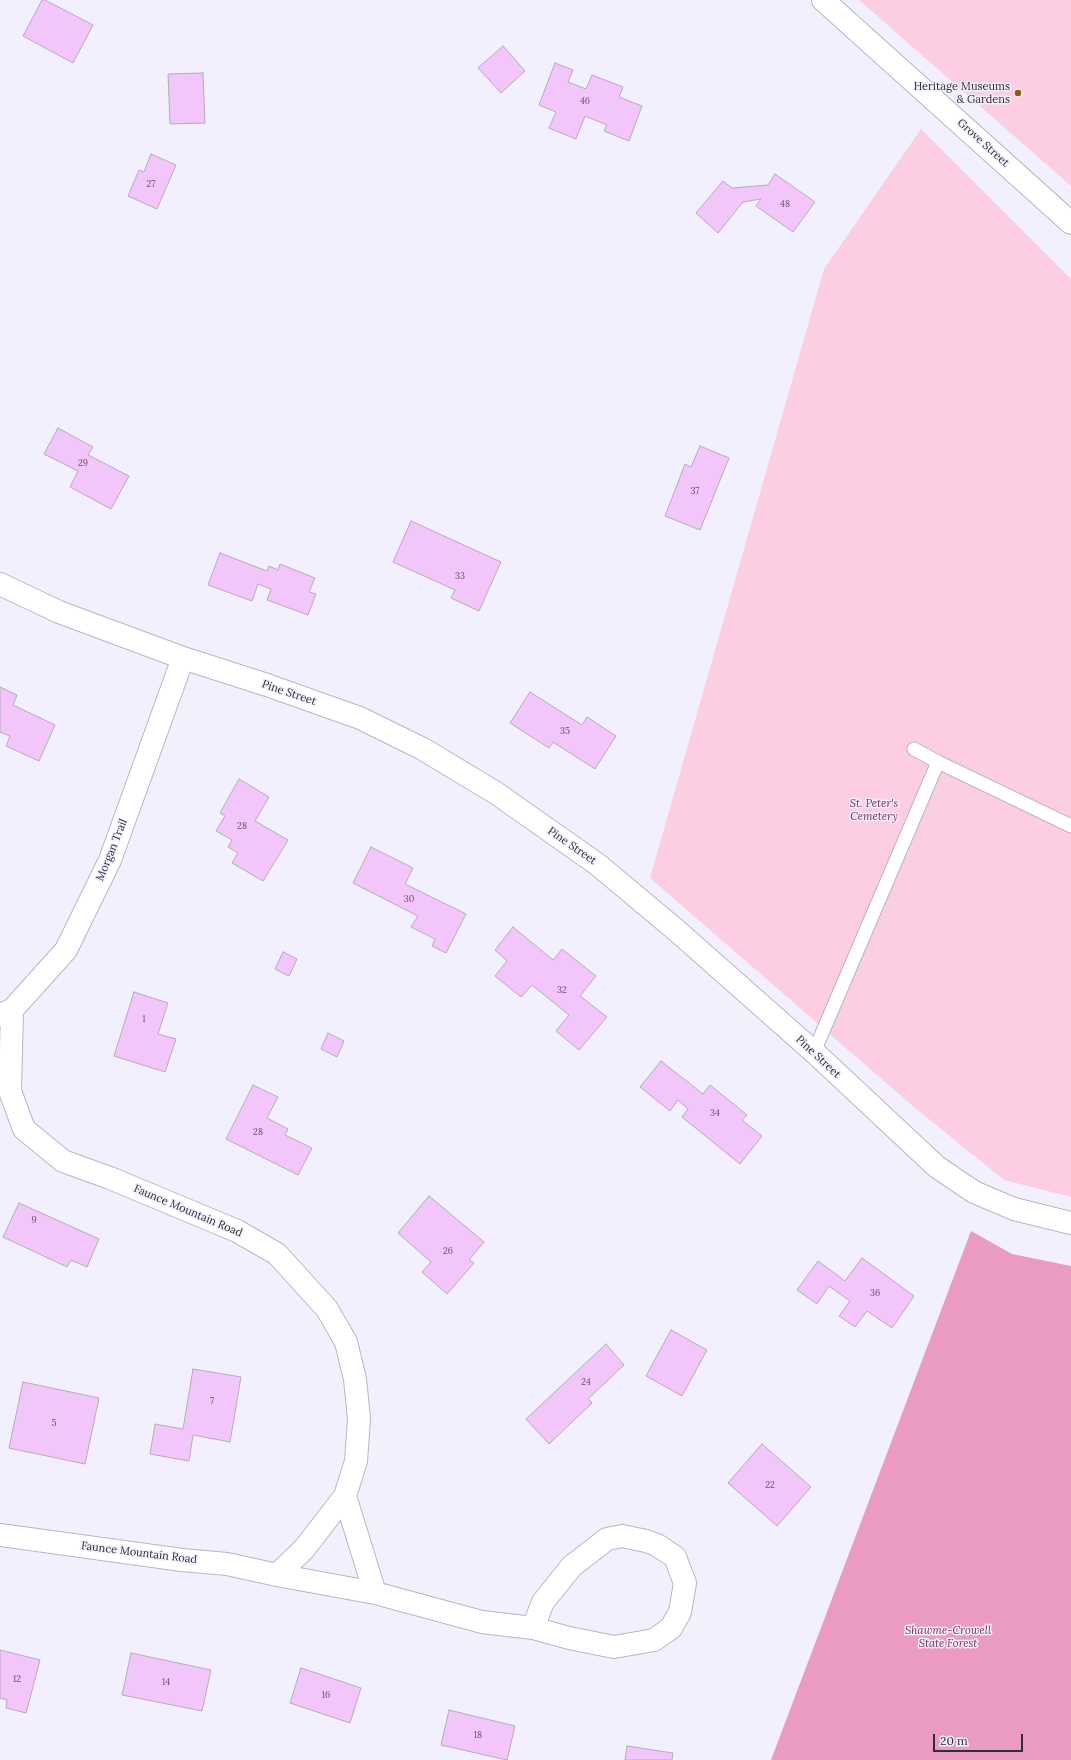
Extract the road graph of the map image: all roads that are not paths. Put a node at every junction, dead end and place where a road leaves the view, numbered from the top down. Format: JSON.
{"nodes":[{"id":1,"x":823,"y":0,"type":"edge"},
{"id":2,"x":1071,"y":223,"type":"edge"},
{"id":3,"x":0,"y":584,"type":"edge"},
{"id":4,"x":183,"y":658,"type":"junction"},
{"id":5,"x":914,"y":749,"type":"dead end"},
{"id":6,"x":938,"y":762,"type":"junction"},
{"id":7,"x":1071,"y":826,"type":"edge"},
{"id":8,"x":6,"y":1013,"type":"edge"},
{"id":9,"x":814,"y":1052,"type":"junction"},
{"id":10,"x":5,"y":1090,"type":"edge"},
{"id":11,"x":1071,"y":1223,"type":"edge"},
{"id":12,"x":344,"y":1496,"type":"junction"},
{"id":13,"x":0,"y":1535,"type":"edge"},
{"id":14,"x":277,"y":1575,"type":"junction"},
{"id":15,"x":375,"y":1593,"type":"junction"},
{"id":16,"x":533,"y":1628,"type":"junction"}],
"edges":[{"from":1,"to":2,"type":"street","name":"Grove Street"},
{"from":3,"to":4,"type":"street","name":"Pine Street"},
{"from":4,"to":8,"type":"street","name":"Morgan Trail"},
{"from":4,"to":9,"type":"street","name":"Pine Street"},
{"from":5,"to":6,"type":"lane"},
{"from":6,"to":7,"type":"lane"},
{"from":6,"to":9,"type":"lane"},
{"from":8,"to":10,"type":"street","name":"Faunce Mountain Road"},
{"from":9,"to":11,"type":"street","name":"Pine Street"},
{"from":10,"to":12,"type":"street","name":"Faunce Mountain Road"},
{"from":12,"to":14,"type":"street","name":"Faunce Mountain Road"},
{"from":12,"to":15,"type":"street"},
{"from":13,"to":14,"type":"street","name":"Faunce Mountain Road"},
{"from":14,"to":15,"type":"street","name":"Faunce Mountain Road"},
{"from":15,"to":16,"type":"street","name":"Faunce Mountain Road"},
{"from":16,"to":16,"type":"street","name":"Faunce Mountain Road"}]}
